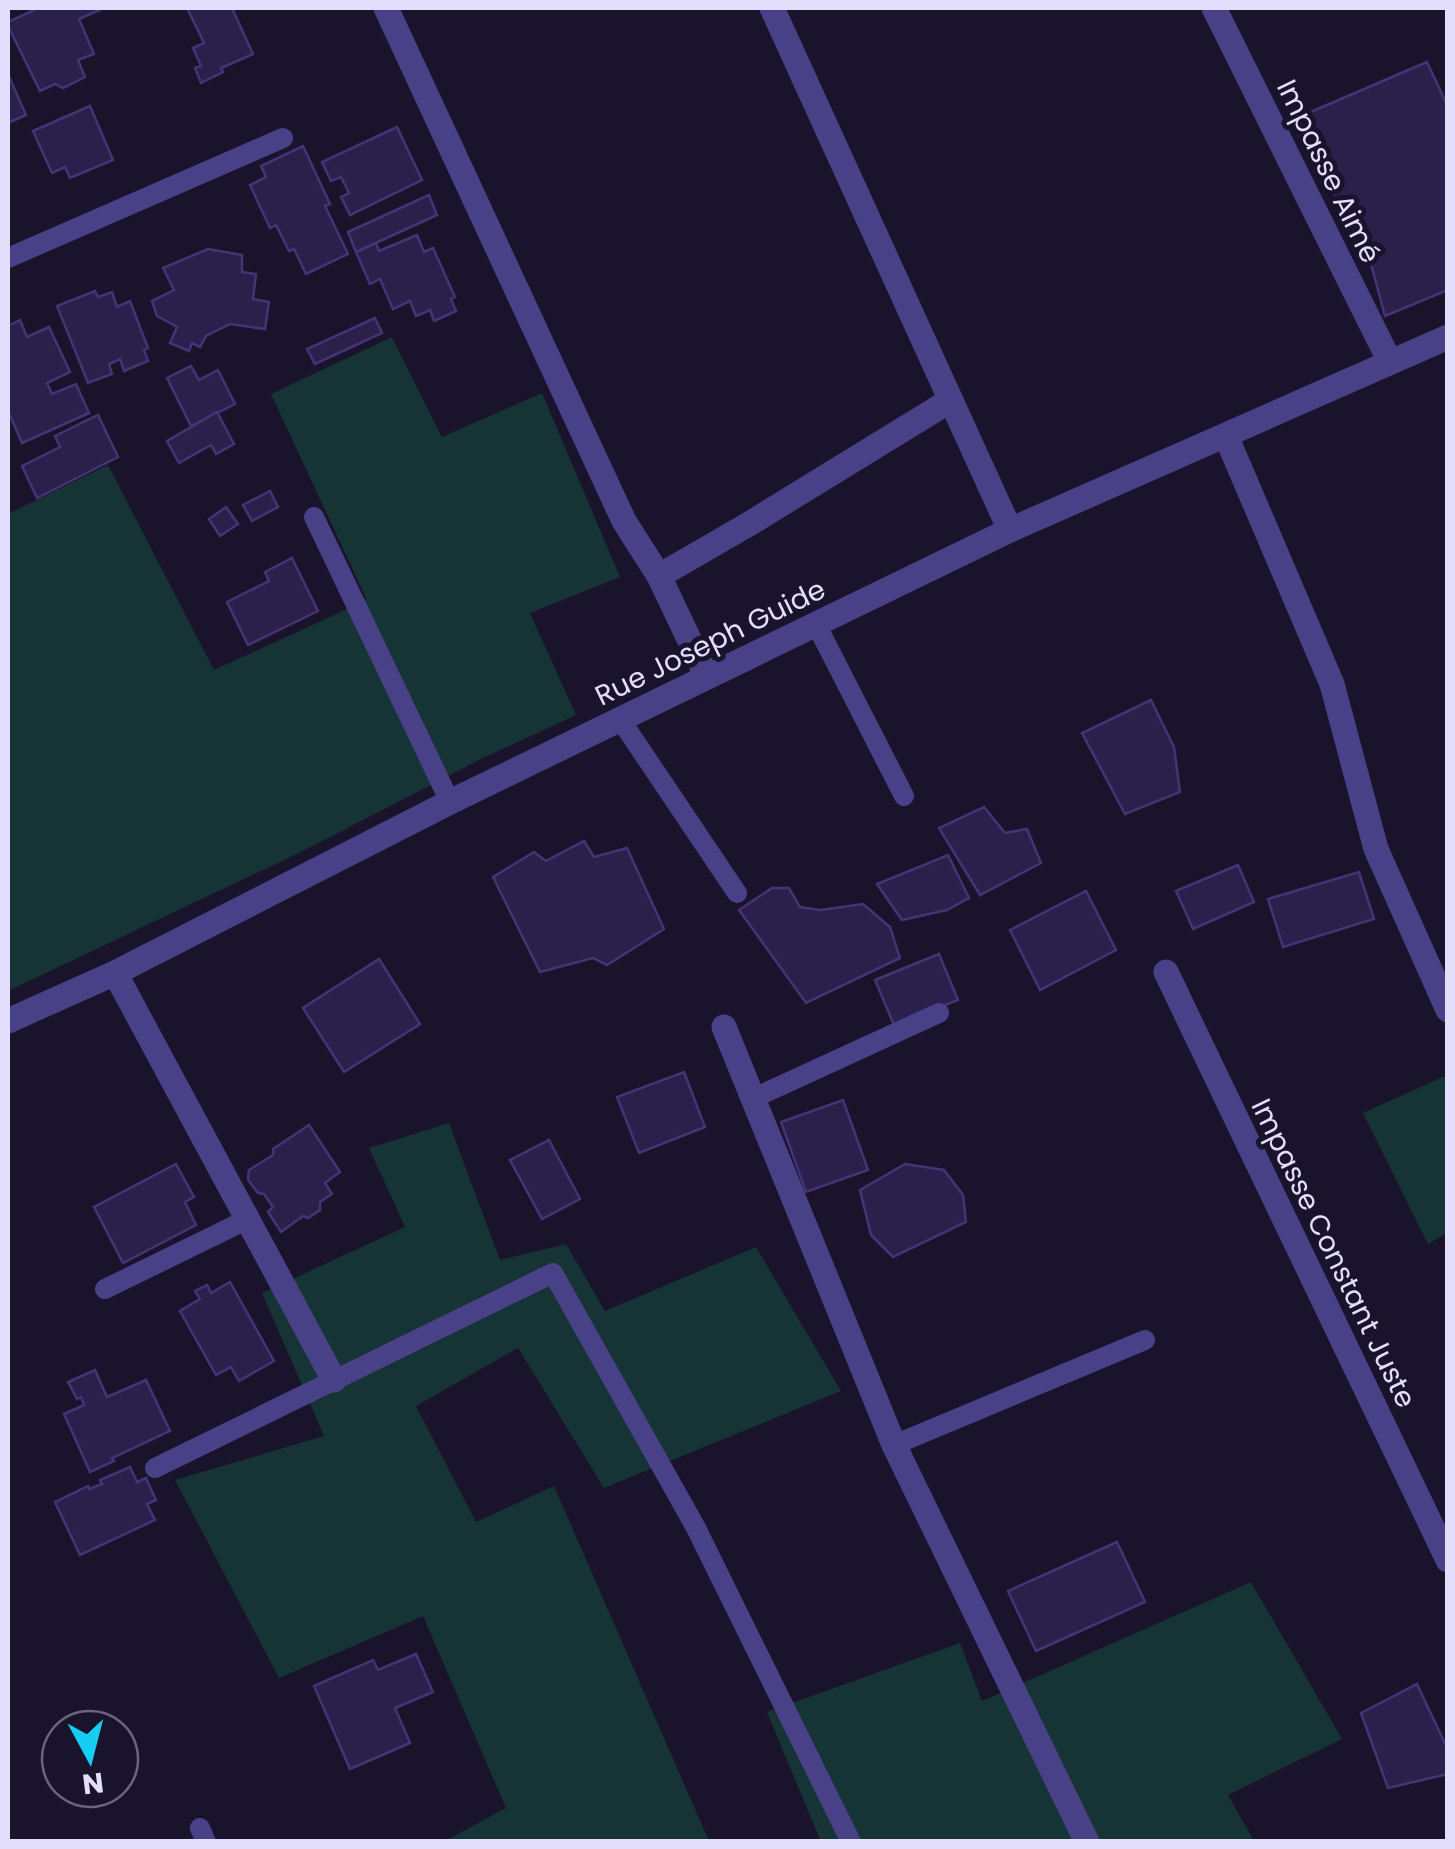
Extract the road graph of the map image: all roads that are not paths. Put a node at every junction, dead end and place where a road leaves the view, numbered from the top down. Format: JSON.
{"nodes":[{"id":1,"x":386,"y":8,"type":"edge"},
{"id":2,"x":772,"y":8,"type":"edge"},
{"id":3,"x":1214,"y":8,"type":"edge"},
{"id":4,"x":282,"y":138,"type":"dead end"},
{"id":5,"x":8,"y":258,"type":"edge"},
{"id":6,"x":1448,"y":337,"type":"edge"},
{"id":7,"x":1390,"y":362,"type":"junction"},
{"id":8,"x":951,"y":400,"type":"junction"},
{"id":9,"x":1226,"y":436,"type":"junction"},
{"id":10,"x":314,"y":517,"type":"dead end"},
{"id":11,"x":1010,"y":530,"type":"junction"},
{"id":12,"x":659,"y":576,"type":"junction"},
{"id":13,"x":816,"y":624,"type":"junction"},
{"id":14,"x":707,"y":677,"type":"junction"},
{"id":15,"x":620,"y":719,"type":"junction"},
{"id":16,"x":904,"y":796,"type":"dead end"},
{"id":17,"x":450,"y":802,"type":"junction"},
{"id":18,"x":737,"y":893,"type":"dead end"},
{"id":19,"x":1166,"y":972,"type":"dead end"},
{"id":20,"x":115,"y":973,"type":"junction"},
{"id":21,"x":1448,"y":1010,"type":"edge"},
{"id":22,"x":940,"y":1013,"type":"dead end"},
{"id":23,"x":8,"y":1021,"type":"edge"},
{"id":24,"x":724,"y":1027,"type":"dead end"},
{"id":25,"x":754,"y":1098,"type":"junction"},
{"id":26,"x":248,"y":1220,"type":"junction"},
{"id":27,"x":105,"y":1289,"type":"dead end"},
{"id":28,"x":1145,"y":1340,"type":"dead end"},
{"id":29,"x":334,"y":1380,"type":"junction"},
{"id":30,"x":894,"y":1445,"type":"junction"},
{"id":31,"x":155,"y":1468,"type":"dead end"},
{"id":32,"x":1448,"y":1560,"type":"edge"},
{"id":33,"x":851,"y":1842,"type":"edge"},
{"id":34,"x":1087,"y":1842,"type":"edge"}],
"edges":[{"from":1,"to":12,"type":"street"},
{"from":2,"to":8,"type":"street"},
{"from":3,"to":7,"type":"street","name":"Impasse Aimé"},
{"from":4,"to":5,"type":"lane"},
{"from":6,"to":7,"type":"street","name":"Rue Joseph Guide"},
{"from":7,"to":9,"type":"street","name":"Rue Joseph Guide"},
{"from":8,"to":11,"type":"street"},
{"from":8,"to":12,"type":"street"},
{"from":9,"to":11,"type":"street","name":"Rue Joseph Guide"},
{"from":9,"to":21,"type":"street"},
{"from":10,"to":17,"type":"lane"},
{"from":11,"to":13,"type":"street","name":"Rue Joseph Guide"},
{"from":12,"to":14,"type":"street"},
{"from":13,"to":14,"type":"street","name":"Rue Joseph Guide"},
{"from":13,"to":16,"type":"lane"},
{"from":14,"to":15,"type":"street","name":"Rue Joseph Guide"},
{"from":15,"to":17,"type":"street","name":"Rue Joseph Guide"},
{"from":15,"to":18,"type":"lane"},
{"from":17,"to":20,"type":"street","name":"Rue Joseph Guide"},
{"from":19,"to":32,"type":"street","name":"Impasse Constant Juste"},
{"from":20,"to":23,"type":"street","name":"Rue Joseph Guide"},
{"from":20,"to":26,"type":"street"},
{"from":22,"to":25,"type":"lane"},
{"from":24,"to":25,"type":"street"},
{"from":25,"to":30,"type":"street"},
{"from":26,"to":27,"type":"lane"},
{"from":26,"to":29,"type":"street"},
{"from":28,"to":30,"type":"lane"},
{"from":29,"to":31,"type":"lane"},
{"from":29,"to":33,"type":"lane"},
{"from":30,"to":34,"type":"street"}]}
